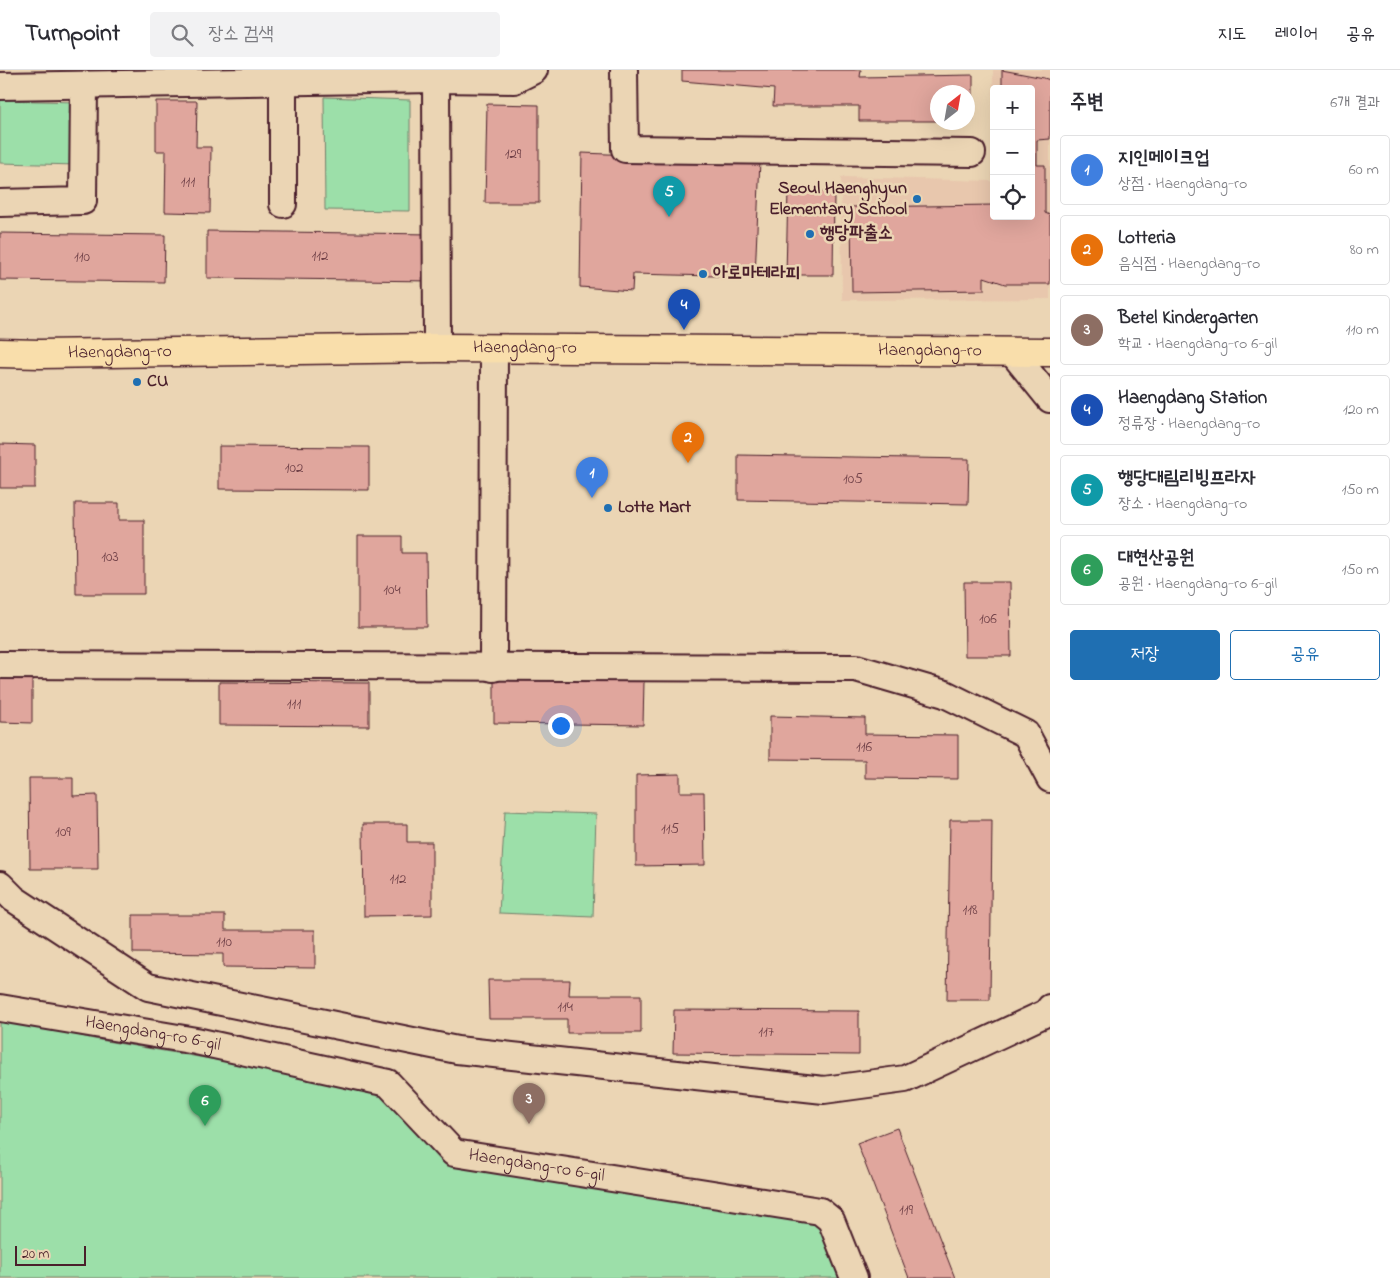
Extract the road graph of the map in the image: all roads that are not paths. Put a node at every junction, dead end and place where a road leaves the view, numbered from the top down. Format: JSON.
{"nodes":[{"id":1,"x":534,"y":70,"type":"edge"},
{"id":2,"x":624,"y":70,"type":"edge"},
{"id":3,"x":436,"y":75,"type":"edge"},
{"id":4,"x":284,"y":82,"type":"junction"},
{"id":5,"x":84,"y":84,"type":"junction"},
{"id":6,"x":0,"y":86,"type":"edge"},
{"id":7,"x":972,"y":153,"type":"dead end"},
{"id":8,"x":0,"y":203,"type":"edge"},
{"id":9,"x":283,"y":204,"type":"dead end"},
{"id":10,"x":437,"y":348,"type":"junction"},
{"id":11,"x":494,"y":349,"type":"junction"},
{"id":12,"x":1012,"y":352,"type":"junction"},
{"id":13,"x":1050,"y":352,"type":"edge"},
{"id":14,"x":0,"y":353,"type":"edge"},
{"id":15,"x":1050,"y":399,"type":"edge"},
{"id":16,"x":0,"y":665,"type":"edge"},
{"id":17,"x":493,"y":668,"type":"junction"},
{"id":18,"x":1050,"y":778,"type":"edge"},
{"id":19,"x":0,"y":886,"type":"edge"},
{"id":20,"x":0,"y":1008,"type":"edge"},
{"id":21,"x":1050,"y":1008,"type":"edge"},
{"id":22,"x":854,"y":1278,"type":"edge"}],
"edges":[{"from":1,"to":3,"type":"street"},
{"from":2,"to":7,"type":"street"},
{"from":3,"to":4,"type":"street"},
{"from":3,"to":10,"type":"street"},
{"from":4,"to":5,"type":"street"},
{"from":4,"to":9,"type":"street"},
{"from":5,"to":6,"type":"street"},
{"from":5,"to":8,"type":"street"},
{"from":10,"to":11,"type":"main road","name":"Haengdang-ro"},
{"from":10,"to":14,"type":"main road","name":"Haengdang-ro"},
{"from":11,"to":12,"type":"main road","name":"Haengdang-ro"},
{"from":11,"to":17,"type":"street"},
{"from":12,"to":13,"type":"main road","name":"Haengdang-ro"},
{"from":12,"to":15,"type":"street"},
{"from":16,"to":17,"type":"street"},
{"from":17,"to":18,"type":"street"},
{"from":19,"to":21,"type":"street"},
{"from":20,"to":22,"type":"street","name":"Haengdang-ro 6-gil"}]}
